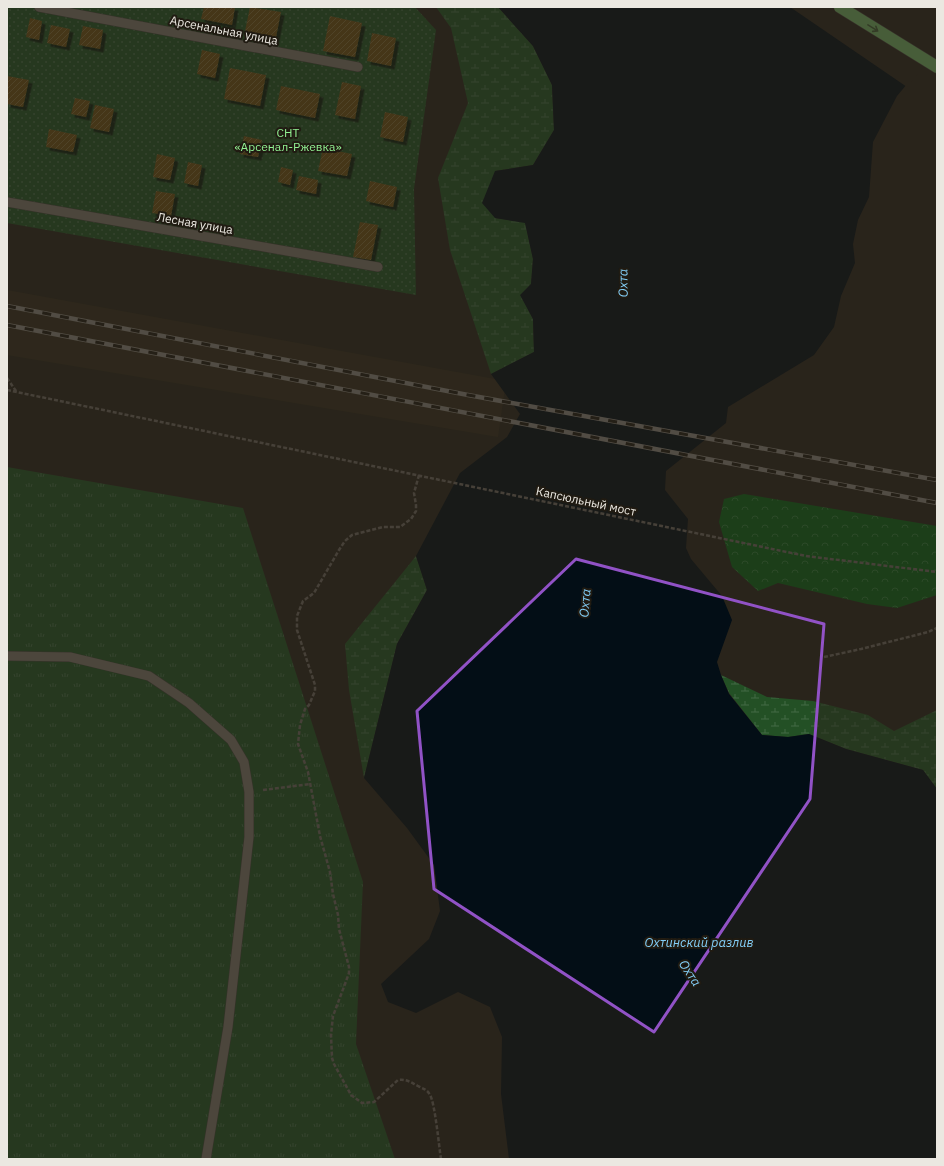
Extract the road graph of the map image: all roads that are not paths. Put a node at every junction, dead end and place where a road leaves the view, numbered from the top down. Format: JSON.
{"nodes":[{"id":1,"x":39,"y":7,"type":"edge"},
{"id":2,"x":840,"y":7,"type":"edge"},
{"id":3,"x":358,"y":67,"type":"dead end"},
{"id":4,"x":937,"y":67,"type":"edge"},
{"id":5,"x":7,"y":202,"type":"edge"},
{"id":6,"x":378,"y":268,"type":"dead end"},
{"id":7,"x":7,"y":656,"type":"edge"},
{"id":8,"x":206,"y":1159,"type":"edge"}],
"edges":[{"from":1,"to":3,"type":"lane","name":"Арсенальная улица"},
{"from":2,"to":4,"type":"highway","one_way":true},
{"from":5,"to":6,"type":"lane","name":"Лесная улица"},
{"from":7,"to":8,"type":"lane"}]}
